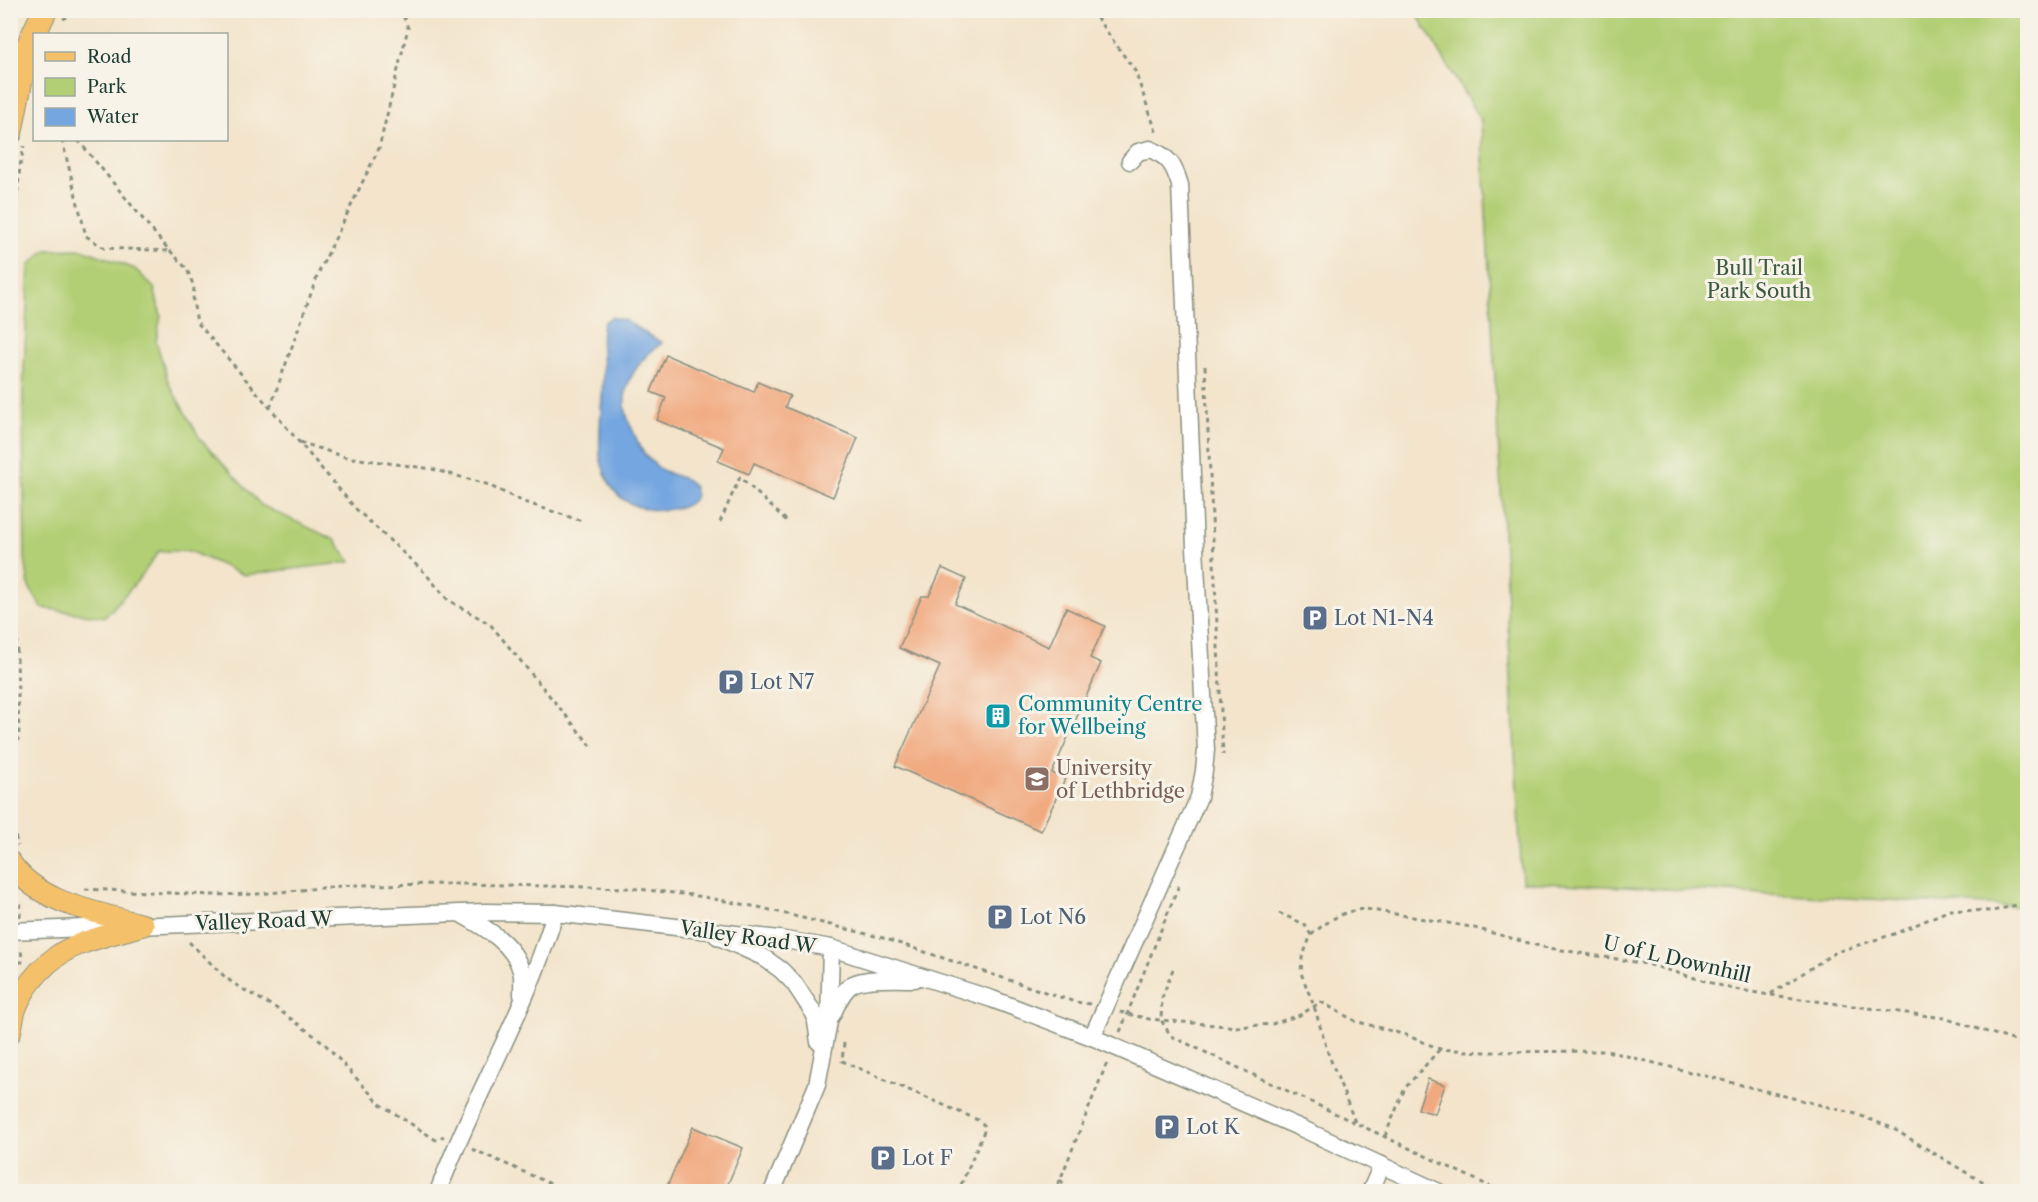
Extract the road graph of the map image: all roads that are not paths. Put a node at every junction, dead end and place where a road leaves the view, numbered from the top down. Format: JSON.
{"nodes":[{"id":1,"x":51,"y":16,"type":"edge"},
{"id":2,"x":39,"y":33,"type":"edge"},
{"id":3,"x":33,"y":41,"type":"edge"},
{"id":4,"x":18,"y":138,"type":"edge"},
{"id":5,"x":1130,"y":161,"type":"dead end"},
{"id":6,"x":15,"y":855,"type":"edge"},
{"id":7,"x":460,"y":913,"type":"junction"},
{"id":8,"x":555,"y":913,"type":"junction"},
{"id":9,"x":142,"y":925,"type":"junction"},
{"id":10,"x":10,"y":930,"type":"edge"},
{"id":11,"x":702,"y":930,"type":"junction"},
{"id":12,"x":831,"y":948,"type":"junction"},
{"id":13,"x":929,"y":978,"type":"junction"},
{"id":14,"x":521,"y":1002,"type":"junction"},
{"id":15,"x":829,"y":1021,"type":"junction"},
{"id":16,"x":10,"y":1033,"type":"edge"},
{"id":17,"x":1092,"y":1037,"type":"junction"},
{"id":18,"x":820,"y":1064,"type":"junction"},
{"id":19,"x":1382,"y":1165,"type":"junction"},
{"id":20,"x":438,"y":1191,"type":"edge"},
{"id":21,"x":772,"y":1191,"type":"edge"},
{"id":22,"x":1370,"y":1191,"type":"edge"},
{"id":23,"x":1439,"y":1191,"type":"edge"}],
"edges":[{"from":1,"to":2,"type":"highway"},
{"from":3,"to":4,"type":"highway"},
{"from":5,"to":17,"type":"street"},
{"from":6,"to":9,"type":"main road"},
{"from":7,"to":8,"type":"street","name":"Valley Road W"},
{"from":7,"to":9,"type":"street","name":"Valley Road W"},
{"from":7,"to":14,"type":"street"},
{"from":8,"to":11,"type":"street","name":"Valley Road W"},
{"from":8,"to":14,"type":"street"},
{"from":9,"to":10,"type":"street","name":"Valley Road W"},
{"from":9,"to":16,"type":"main road"},
{"from":11,"to":12,"type":"street","name":"Valley Road W"},
{"from":11,"to":18,"type":"street"},
{"from":12,"to":13,"type":"street","name":"Valley Road W"},
{"from":12,"to":15,"type":"street"},
{"from":13,"to":15,"type":"street"},
{"from":13,"to":17,"type":"street","name":"Valley Road W"},
{"from":14,"to":20,"type":"street"},
{"from":15,"to":18,"type":"street"},
{"from":17,"to":19,"type":"street","name":"Valley Road W"},
{"from":18,"to":21,"type":"street"},
{"from":19,"to":22,"type":"street"},
{"from":19,"to":23,"type":"street","name":"Valley Road W"}]}
